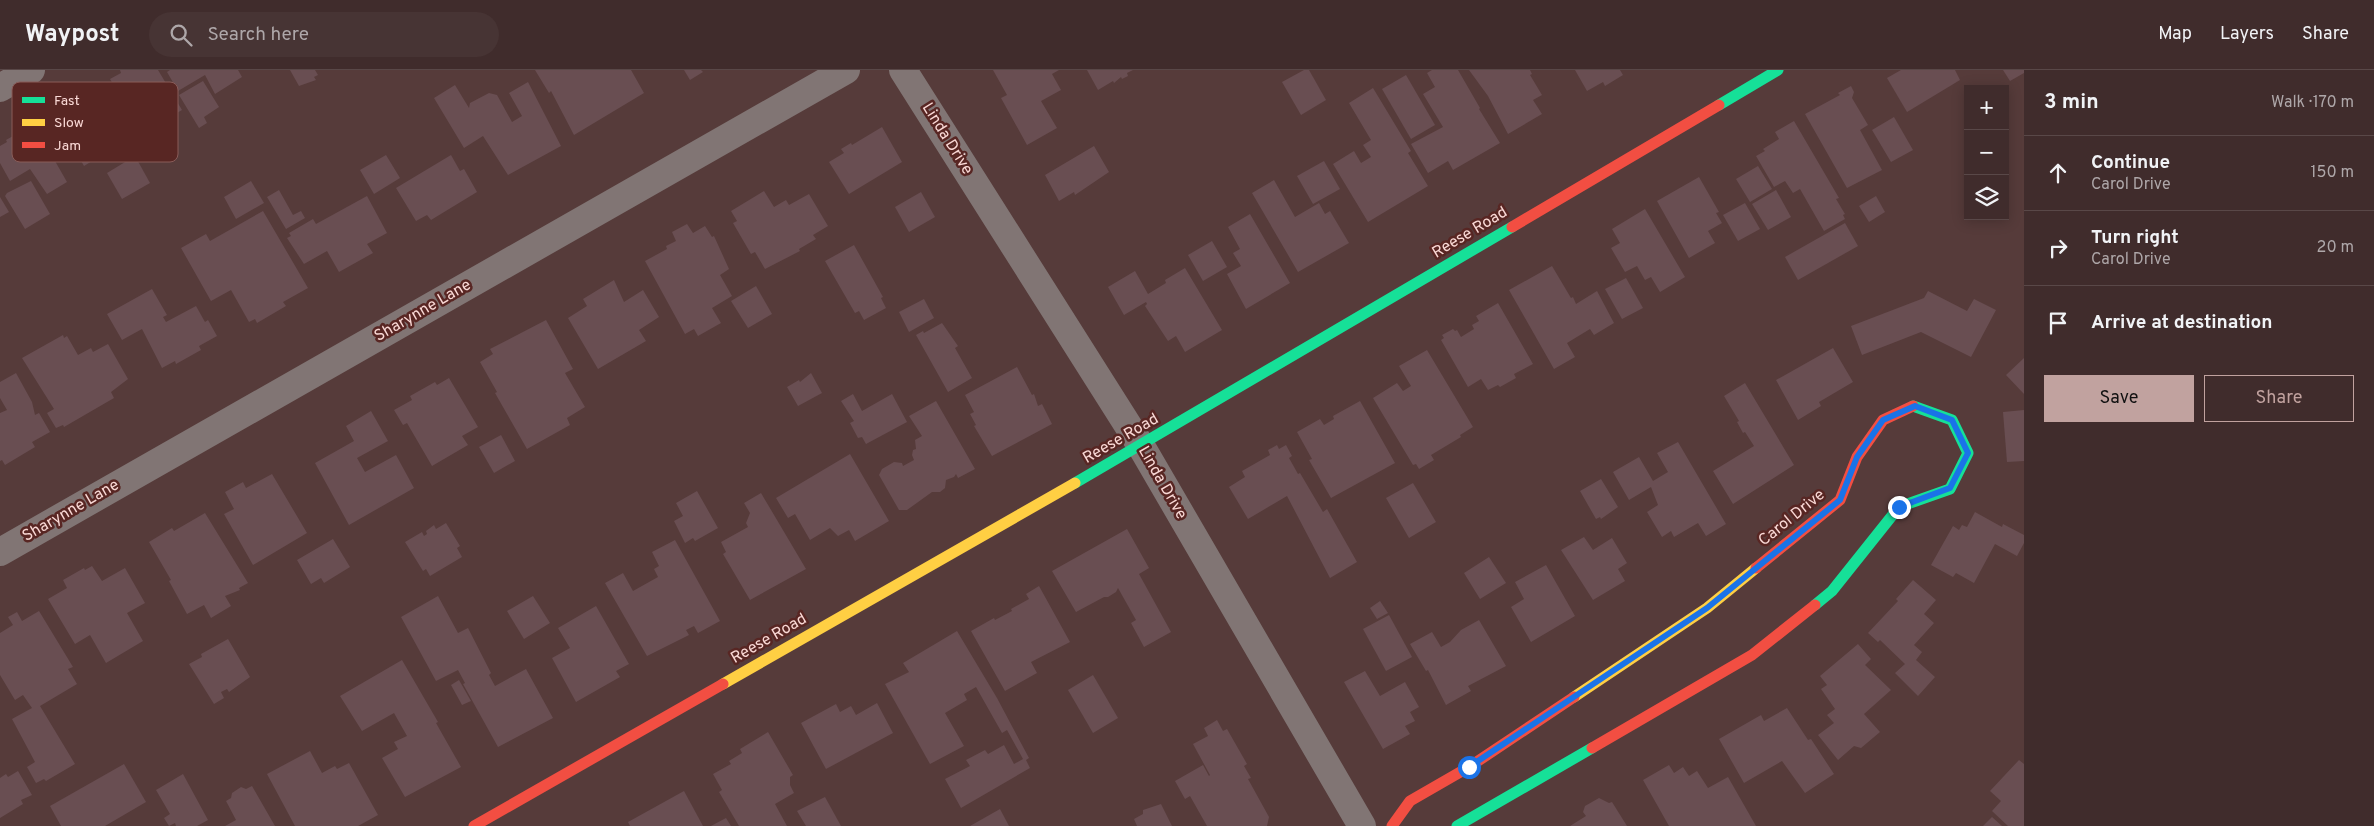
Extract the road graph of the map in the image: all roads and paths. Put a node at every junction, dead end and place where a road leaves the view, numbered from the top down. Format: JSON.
{"nodes":[{"id":1,"x":32,"y":70,"type":"edge"},
{"id":2,"x":846,"y":70,"type":"edge"},
{"id":3,"x":904,"y":70,"type":"edge"},
{"id":4,"x":1778,"y":70,"type":"edge"},
{"id":5,"x":0,"y":88,"type":"edge"},
{"id":6,"x":1141,"y":446,"type":"junction"},
{"id":7,"x":0,"y":552,"type":"edge"},
{"id":8,"x":474,"y":826,"type":"edge"},
{"id":9,"x":1362,"y":826,"type":"edge"},
{"id":10,"x":1392,"y":826,"type":"edge"},
{"id":11,"x":1457,"y":826,"type":"edge"}],
"edges":[{"from":1,"to":5,"type":"street"},
{"from":2,"to":7,"type":"street","name":"Sharynne Lane"},
{"from":3,"to":6,"type":"street","name":"Linda Drive"},
{"from":4,"to":6,"type":"street","name":"Reese Road"},
{"from":6,"to":8,"type":"street","name":"Reese Road"},
{"from":6,"to":9,"type":"street","name":"Linda Drive"},
{"from":10,"to":11,"type":"street","name":"Carol Drive"}]}
